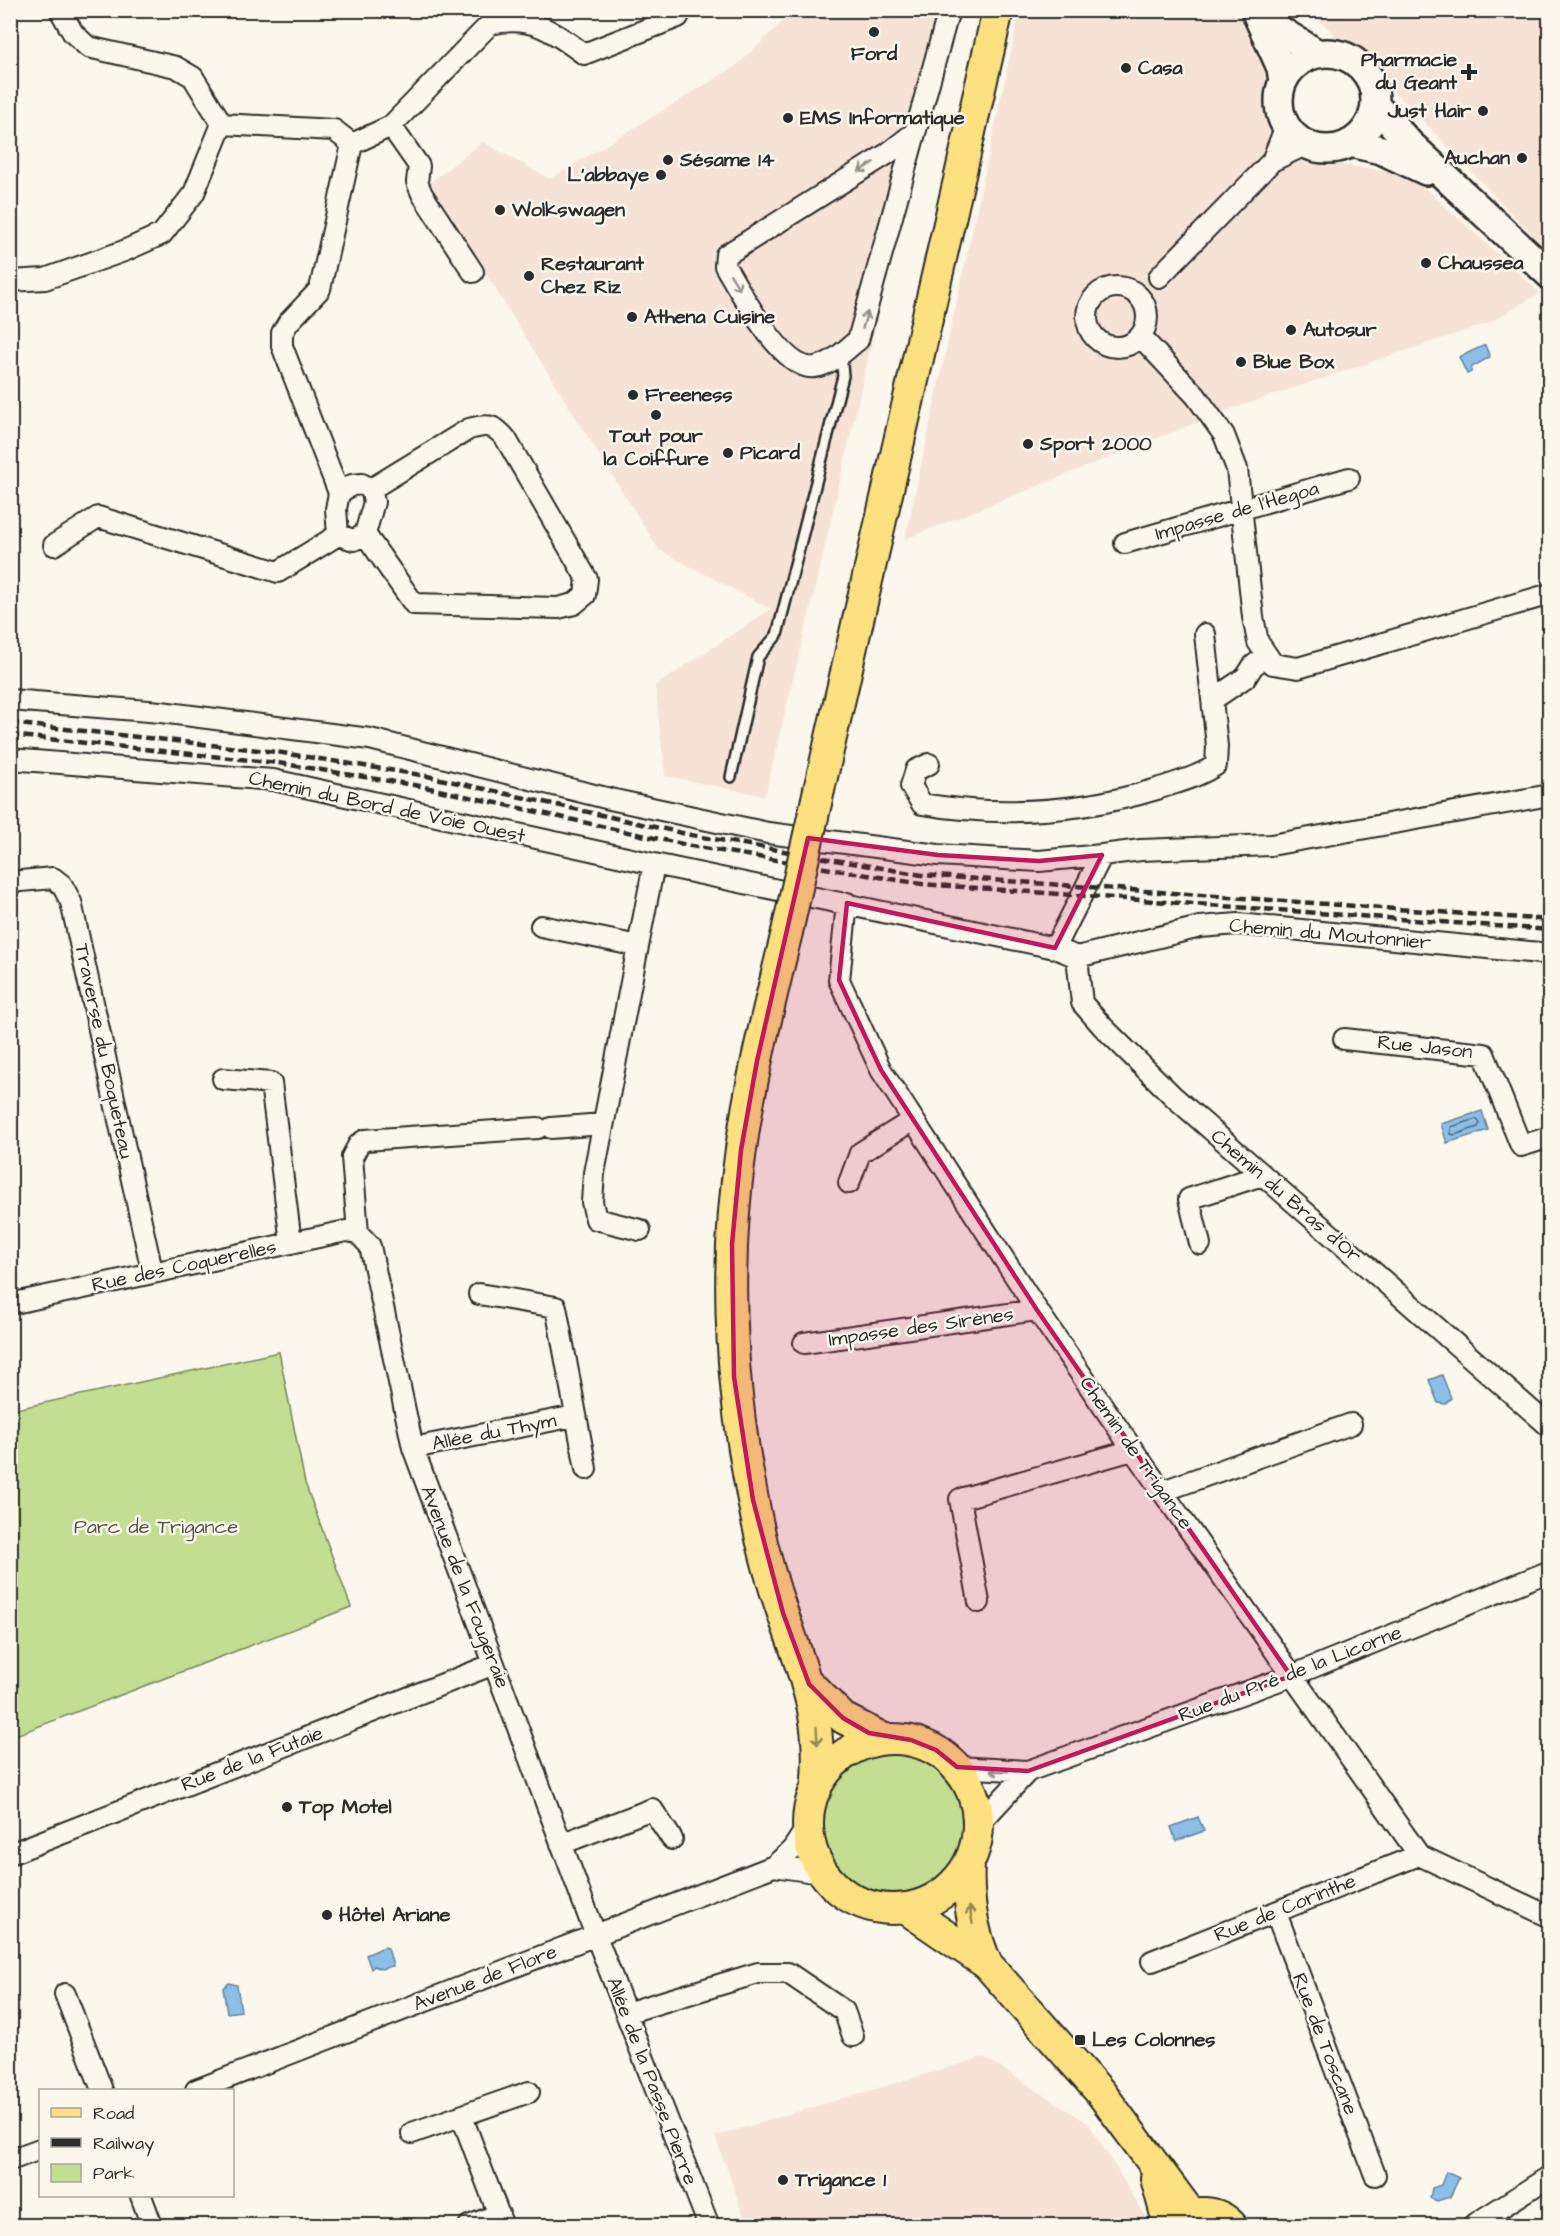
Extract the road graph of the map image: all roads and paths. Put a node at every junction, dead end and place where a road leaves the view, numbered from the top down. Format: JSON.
{"nodes":[{"id":1,"x":60,"y":10,"type":"edge"},
{"id":2,"x":681,"y":10,"type":"edge"},
{"id":3,"x":949,"y":10,"type":"edge"},
{"id":4,"x":998,"y":10,"type":"edge"},
{"id":5,"x":1255,"y":11,"type":"edge"},
{"id":6,"x":1318,"y":54,"type":"junction"},
{"id":7,"x":1283,"y":82,"type":"junction"},
{"id":8,"x":1375,"y":105,"type":"junction"},
{"id":9,"x":222,"y":124,"type":"junction"},
{"id":10,"x":391,"y":126,"type":"junction"},
{"id":11,"x":1286,"y":126,"type":"junction"},
{"id":12,"x":914,"y":133,"type":"junction"},
{"id":13,"x":1350,"y":143,"type":"junction"},
{"id":14,"x":352,"y":144,"type":"junction"},
{"id":15,"x":1307,"y":144,"type":"junction"},
{"id":16,"x":1272,"y":161,"type":"junction"},
{"id":17,"x":1454,"y":184,"type":"junction"},
{"id":18,"x":473,"y":272,"type":"dead end"},
{"id":19,"x":1550,"y":275,"type":"edge"},
{"id":20,"x":1159,"y":277,"type":"junction"},
{"id":21,"x":10,"y":281,"type":"edge"},
{"id":22,"x":1130,"y":290,"type":"junction"},
{"id":23,"x":1145,"y":303,"type":"junction"},
{"id":24,"x":1141,"y":336,"type":"junction"},
{"id":25,"x":841,"y":354,"type":"junction"},
{"id":26,"x":1349,"y":478,"type":"dead end"},
{"id":27,"x":371,"y":489,"type":"junction"},
{"id":28,"x":339,"y":493,"type":"junction"},
{"id":29,"x":1240,"y":508,"type":"junction"},
{"id":30,"x":365,"y":534,"type":"junction"},
{"id":31,"x":338,"y":535,"type":"junction"},
{"id":32,"x":1125,"y":543,"type":"dead end"},
{"id":33,"x":54,"y":545,"type":"dead end"},
{"id":34,"x":1550,"y":594,"type":"edge"},
{"id":35,"x":1205,"y":634,"type":"dead end"},
{"id":36,"x":1266,"y":656,"type":"junction"},
{"id":37,"x":10,"y":700,"type":"edge"},
{"id":38,"x":1212,"y":700,"type":"junction"},
{"id":39,"x":10,"y":759,"type":"edge"},
{"id":40,"x":929,"y":764,"type":"dead end"},
{"id":41,"x":731,"y":777,"type":"dead end"},
{"id":42,"x":1550,"y":795,"type":"edge"},
{"id":43,"x":1102,"y":855,"type":"junction"},
{"id":44,"x":654,"y":864,"type":"junction"},
{"id":45,"x":10,"y":882,"type":"edge"},
{"id":46,"x":847,"y":903,"type":"junction"},
{"id":47,"x":541,"y":926,"type":"dead end"},
{"id":48,"x":638,"y":946,"type":"junction"},
{"id":49,"x":1055,"y":948,"type":"junction"},
{"id":50,"x":1550,"y":954,"type":"edge"},
{"id":51,"x":1077,"y":957,"type":"junction"},
{"id":52,"x":1344,"y":1039,"type":"dead end"},
{"id":53,"x":223,"y":1079,"type":"dead end"},
{"id":54,"x":914,"y":1120,"type":"junction"},
{"id":55,"x":603,"y":1124,"type":"junction"},
{"id":56,"x":1550,"y":1137,"type":"edge"},
{"id":57,"x":1262,"y":1175,"type":"junction"},
{"id":58,"x":849,"y":1184,"type":"dead end"},
{"id":59,"x":640,"y":1230,"type":"dead end"},
{"id":60,"x":358,"y":1233,"type":"junction"},
{"id":61,"x":291,"y":1243,"type":"junction"},
{"id":62,"x":1200,"y":1244,"type":"dead end"},
{"id":63,"x":152,"y":1271,"type":"junction"},
{"id":64,"x":479,"y":1294,"type":"dead end"},
{"id":65,"x":10,"y":1304,"type":"edge"},
{"id":66,"x":1037,"y":1310,"type":"junction"},
{"id":67,"x":804,"y":1343,"type":"dead end"},
{"id":68,"x":574,"y":1416,"type":"junction"},
{"id":69,"x":1352,"y":1424,"type":"dead end"},
{"id":70,"x":1550,"y":1427,"type":"edge"},
{"id":71,"x":413,"y":1448,"type":"junction"},
{"id":72,"x":1133,"y":1450,"type":"junction"},
{"id":73,"x":586,"y":1469,"type":"dead end"},
{"id":74,"x":1162,"y":1491,"type":"junction"},
{"id":75,"x":1550,"y":1571,"type":"edge"},
{"id":76,"x":979,"y":1602,"type":"dead end"},
{"id":77,"x":494,"y":1664,"type":"junction"},
{"id":78,"x":1291,"y":1676,"type":"junction"},
{"id":79,"x":808,"y":1684,"type":"junction"},
{"id":80,"x":884,"y":1739,"type":"junction"},
{"id":81,"x":957,"y":1767,"type":"junction"},
{"id":82,"x":1028,"y":1771,"type":"junction"},
{"id":83,"x":816,"y":1790,"type":"junction"},
{"id":84,"x":809,"y":1824,"type":"junction"},
{"id":85,"x":979,"y":1824,"type":"junction"},
{"id":86,"x":672,"y":1839,"type":"dead end"},
{"id":87,"x":561,"y":1844,"type":"junction"},
{"id":88,"x":10,"y":1854,"type":"edge"},
{"id":89,"x":1419,"y":1855,"type":"junction"},
{"id":90,"x":969,"y":1864,"type":"junction"},
{"id":91,"x":774,"y":1866,"type":"junction"},
{"id":92,"x":828,"y":1878,"type":"junction"},
{"id":93,"x":905,"y":1908,"type":"junction"},
{"id":94,"x":1276,"y":1912,"type":"junction"},
{"id":95,"x":1550,"y":1917,"type":"edge"},
{"id":96,"x":596,"y":1936,"type":"junction"},
{"id":97,"x":1152,"y":1961,"type":"dead end"},
{"id":98,"x":987,"y":1964,"type":"junction"},
{"id":99,"x":65,"y":1994,"type":"dead end"},
{"id":100,"x":626,"y":2013,"type":"junction"},
{"id":101,"x":852,"y":2036,"type":"dead end"},
{"id":102,"x":101,"y":2089,"type":"edge"},
{"id":103,"x":201,"y":2089,"type":"edge"},
{"id":104,"x":529,"y":2091,"type":"dead end"},
{"id":105,"x":462,"y":2117,"type":"junction"},
{"id":106,"x":412,"y":2133,"type":"dead end"},
{"id":107,"x":39,"y":2149,"type":"edge"},
{"id":108,"x":10,"y":2160,"type":"edge"},
{"id":109,"x":1375,"y":2175,"type":"dead end"},
{"id":110,"x":1550,"y":2176,"type":"edge"},
{"id":111,"x":141,"y":2197,"type":"edge"},
{"id":112,"x":501,"y":2220,"type":"edge"},
{"id":113,"x":1178,"y":2222,"type":"edge"},
{"id":114,"x":152,"y":2226,"type":"edge"},
{"id":115,"x":469,"y":2226,"type":"edge"},
{"id":116,"x":709,"y":2226,"type":"edge"},
{"id":117,"x":1232,"y":2226,"type":"edge"},
{"id":118,"x":1473,"y":2226,"type":"edge"}],
"edges":[{"from":1,"to":9,"type":"street"},
{"from":2,"to":10,"type":"street"},
{"from":3,"to":12,"type":"street"},
{"from":4,"to":79,"type":"main road","bridge":true},
{"from":5,"to":6,"type":"main road"},
{"from":5,"to":7,"type":"main road"},
{"from":6,"to":7,"type":"main road"},
{"from":6,"to":8,"type":"main road"},
{"from":7,"to":11,"type":"main road"},
{"from":8,"to":13,"type":"main road"},
{"from":8,"to":17,"type":"main road"},
{"from":9,"to":14,"type":"street"},
{"from":9,"to":21,"type":"street"},
{"from":10,"to":14,"type":"street"},
{"from":10,"to":18,"type":"street"},
{"from":11,"to":15,"type":"main road"},
{"from":11,"to":16,"type":"street"},
{"from":25,"to":12,"type":"street","one_way":true},
{"from":12,"to":25,"type":"street","one_way":true},
{"from":13,"to":15,"type":"main road"},
{"from":13,"to":17,"type":"main road"},
{"from":14,"to":28,"type":"street"},
{"from":15,"to":16,"type":"street"},
{"from":16,"to":20,"type":"street"},
{"from":17,"to":19,"type":"main road"},
{"from":20,"to":22,"type":"street"},
{"from":20,"to":23,"type":"street"},
{"from":22,"to":23,"type":"street"},
{"from":22,"to":24,"type":"street"},
{"from":23,"to":24,"type":"street"},
{"from":24,"to":29,"type":"street"},
{"from":25,"to":41,"type":"lane"},
{"from":26,"to":29,"type":"street","name":"Impasse de l'Hegoa"},
{"from":27,"to":28,"type":"street"},
{"from":27,"to":30,"type":"street"},
{"from":27,"to":30,"type":"street"},
{"from":28,"to":31,"type":"street"},
{"from":29,"to":32,"type":"street","name":"Impasse de l'Hegoa"},
{"from":29,"to":36,"type":"street"},
{"from":30,"to":31,"type":"street"},
{"from":31,"to":33,"type":"street"},
{"from":34,"to":36,"type":"street"},
{"from":35,"to":38,"type":"street"},
{"from":36,"to":38,"type":"street"},
{"from":37,"to":43,"type":"street"},
{"from":38,"to":40,"type":"street"},
{"from":39,"to":44,"type":"street","name":"Chemin du Bord de Voie Ouest"},
{"from":42,"to":43,"type":"street"},
{"from":43,"to":49,"type":"street"},
{"from":44,"to":46,"type":"street","name":"Chemin du Bord de Voie Ouest"},
{"from":44,"to":48,"type":"street"},
{"from":45,"to":63,"type":"street","name":"Traverse du Boqueteau"},
{"from":46,"to":49,"type":"street","name":"Chemin du Bord de Voie Ouest"},
{"from":46,"to":54,"type":"street","name":"Chemin de Trigance"},
{"from":47,"to":48,"type":"street"},
{"from":48,"to":55,"type":"street"},
{"from":49,"to":51,"type":"street"},
{"from":50,"to":51,"type":"street","name":"Chemin du Moutonnier"},
{"from":51,"to":57,"type":"street","name":"Chemin du Bras d'Or"},
{"from":52,"to":56,"type":"street","name":"Rue Jason"},
{"from":53,"to":61,"type":"street"},
{"from":54,"to":58,"type":"street"},
{"from":54,"to":66,"type":"street","name":"Chemin de Trigance"},
{"from":55,"to":59,"type":"street"},
{"from":55,"to":60,"type":"street"},
{"from":57,"to":62,"type":"street"},
{"from":57,"to":70,"type":"street","name":"Chemin du Bras d'Or"},
{"from":60,"to":61,"type":"street","name":"Rue des Coquerelles"},
{"from":60,"to":71,"type":"street","name":"Avenue de la Fougeraie"},
{"from":61,"to":63,"type":"street","name":"Rue des Coquerelles"},
{"from":63,"to":65,"type":"street","name":"Rue des Coquerelles"},
{"from":64,"to":68,"type":"street","name":"Allée du Thym"},
{"from":66,"to":67,"type":"street","name":"Impasse des Sirènes"},
{"from":66,"to":72,"type":"street","name":"Chemin de Trigance"},
{"from":68,"to":71,"type":"street","name":"Allée du Thym"},
{"from":68,"to":73,"type":"street","name":"Allée du Thym"},
{"from":69,"to":74,"type":"street"},
{"from":71,"to":77,"type":"street","name":"Avenue de la Fougeraie"},
{"from":72,"to":74,"type":"street","name":"Chemin de Trigance"},
{"from":72,"to":76,"type":"street"},
{"from":74,"to":78,"type":"street","name":"Chemin de Trigance"},
{"from":75,"to":78,"type":"street","name":"Rue du Pré de la Licorne"},
{"from":77,"to":87,"type":"street","name":"Avenue de la Fougeraie"},
{"from":77,"to":88,"type":"street","name":"Rue de la Futaie"},
{"from":78,"to":82,"type":"street","name":"Rue du Pré de la Licorne"},
{"from":78,"to":89,"type":"street","name":"Chemin de Trigance"},
{"from":79,"to":80,"type":"main road"},
{"from":79,"to":83,"type":"main road","one_way":true},
{"from":80,"to":81,"type":"main road"},
{"from":80,"to":83,"type":"main road"},
{"from":82,"to":81,"type":"street","one_way":true},
{"from":81,"to":85,"type":"main road"},
{"from":82,"to":85,"type":"street"},
{"from":83,"to":84,"type":"main road"},
{"from":84,"to":91,"type":"street","name":"Avenue de Flore"},
{"from":84,"to":92,"type":"main road"},
{"from":85,"to":90,"type":"main road"},
{"from":86,"to":87,"type":"street"},
{"from":87,"to":96,"type":"street","name":"Avenue de la Fougeraie"},
{"from":89,"to":94,"type":"street","name":"Rue de Corinthe"},
{"from":89,"to":95,"type":"street","name":"Chemin de Trigance"},
{"from":90,"to":93,"type":"main road"},
{"from":98,"to":90,"type":"main road","one_way":true},
{"from":91,"to":92,"type":"street"},
{"from":91,"to":96,"type":"street","name":"Avenue de Flore"},
{"from":92,"to":93,"type":"main road"},
{"from":93,"to":98,"type":"main road"},
{"from":94,"to":97,"type":"street","name":"Rue de Corinthe"},
{"from":94,"to":109,"type":"street","name":"Rue de Toscane"},
{"from":96,"to":100,"type":"street","name":"Allée de la Passe Pierre"},
{"from":96,"to":103,"type":"street","name":"Avenue de Flore"},
{"from":98,"to":113,"type":"main road"},
{"from":99,"to":102,"type":"street"},
{"from":100,"to":101,"type":"street"},
{"from":100,"to":116,"type":"street","name":"Allée de la Passe Pierre"},
{"from":104,"to":105,"type":"street"},
{"from":105,"to":106,"type":"street"},
{"from":105,"to":112,"type":"street"},
{"from":107,"to":108,"type":"street"},
{"from":110,"to":118,"type":"street"},
{"from":111,"to":114,"type":"street"},
{"from":112,"to":115,"type":"street"},
{"from":113,"to":117,"type":"main road"}]}
